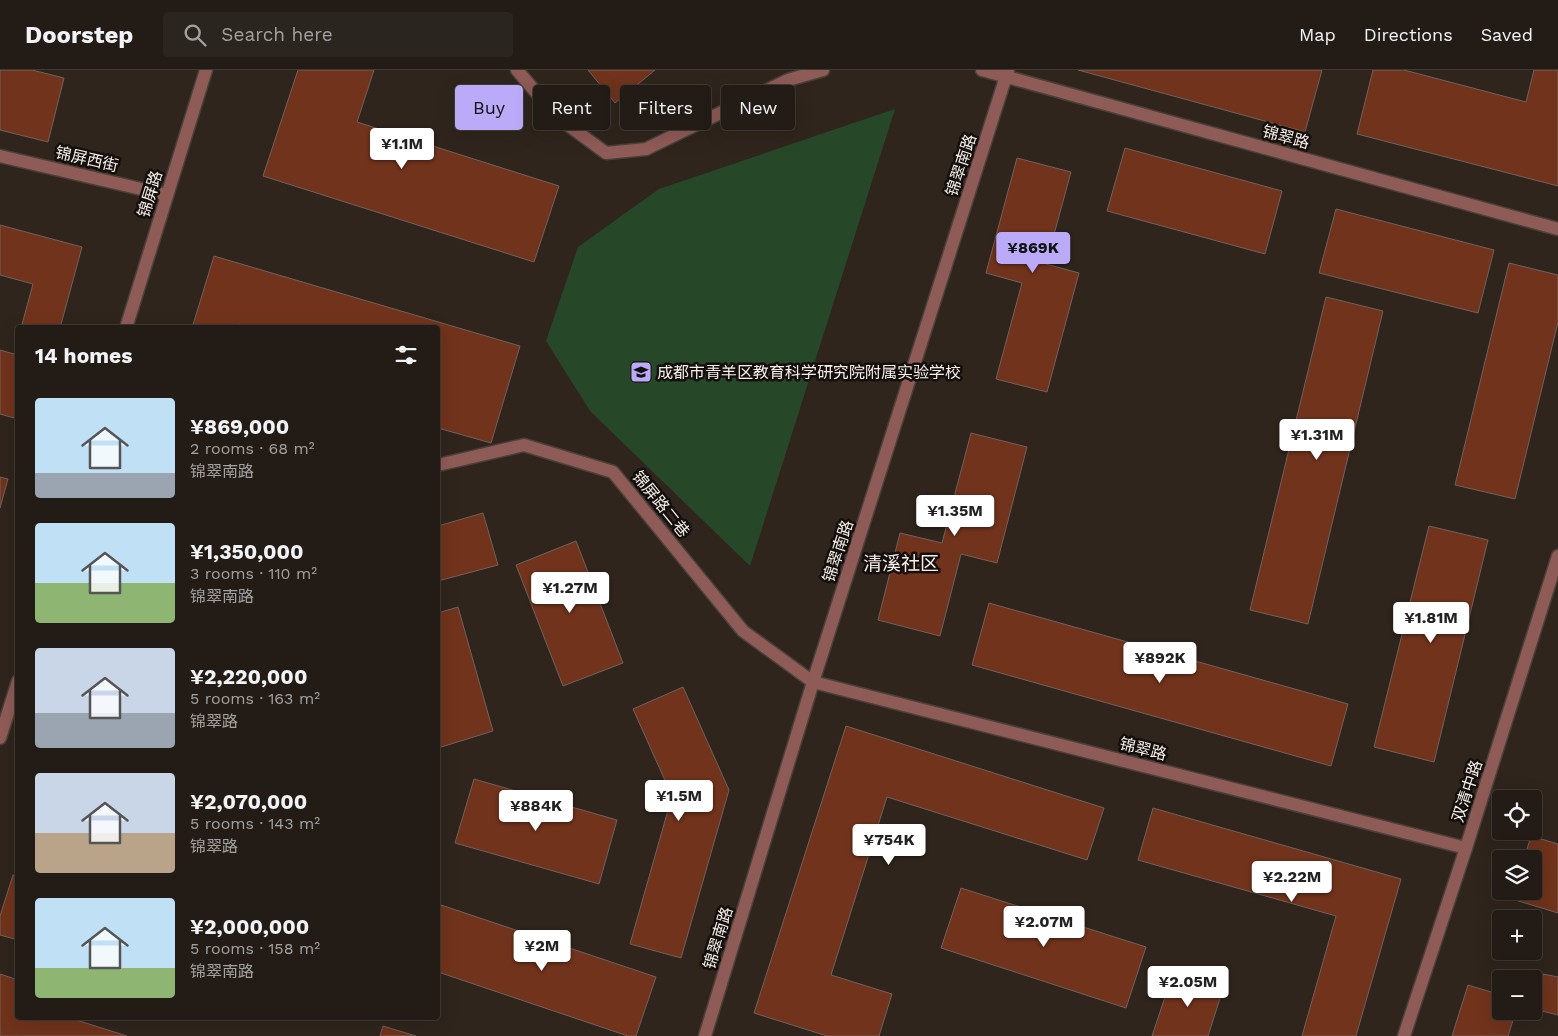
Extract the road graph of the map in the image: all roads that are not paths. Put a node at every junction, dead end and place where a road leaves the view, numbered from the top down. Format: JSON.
{"nodes":[{"id":1,"x":206,"y":70,"type":"edge"},
{"id":2,"x":517,"y":70,"type":"edge"},
{"id":3,"x":822,"y":70,"type":"edge"},
{"id":4,"x":982,"y":70,"type":"edge"},
{"id":5,"x":1007,"y":73,"type":"edge"},
{"id":6,"x":0,"y":156,"type":"edge"},
{"id":7,"x":167,"y":195,"type":"junction"},
{"id":8,"x":1558,"y":229,"type":"edge"},
{"id":9,"x":127,"y":325,"type":"edge"},
{"id":10,"x":440,"y":465,"type":"edge"},
{"id":11,"x":1558,"y":556,"type":"edge"},
{"id":12,"x":813,"y":682,"type":"junction"},
{"id":13,"x":15,"y":690,"type":"edge"},
{"id":14,"x":0,"y":738,"type":"edge"},
{"id":15,"x":1466,"y":848,"type":"junction"},
{"id":16,"x":705,"y":1036,"type":"edge"},
{"id":17,"x":1404,"y":1036,"type":"edge"}],
"edges":[{"from":1,"to":7,"type":"street","name":"锦屏路"},
{"from":2,"to":3,"type":"street"},
{"from":4,"to":5,"type":"street","name":"锦翠路"},
{"from":5,"to":8,"type":"street","name":"锦翠路"},
{"from":5,"to":12,"type":"street","name":"锦翠南路"},
{"from":6,"to":7,"type":"street","name":"锦屏西街"},
{"from":7,"to":9,"type":"street","name":"锦屏路"},
{"from":10,"to":12,"type":"street","name":"锦屏路二巷"},
{"from":11,"to":15,"type":"street","name":"双清中路"},
{"from":12,"to":15,"type":"street","name":"锦翠路"},
{"from":12,"to":16,"type":"street","name":"锦翠南路"},
{"from":13,"to":14,"type":"street"},
{"from":15,"to":17,"type":"street","name":"双清中路"}]}
